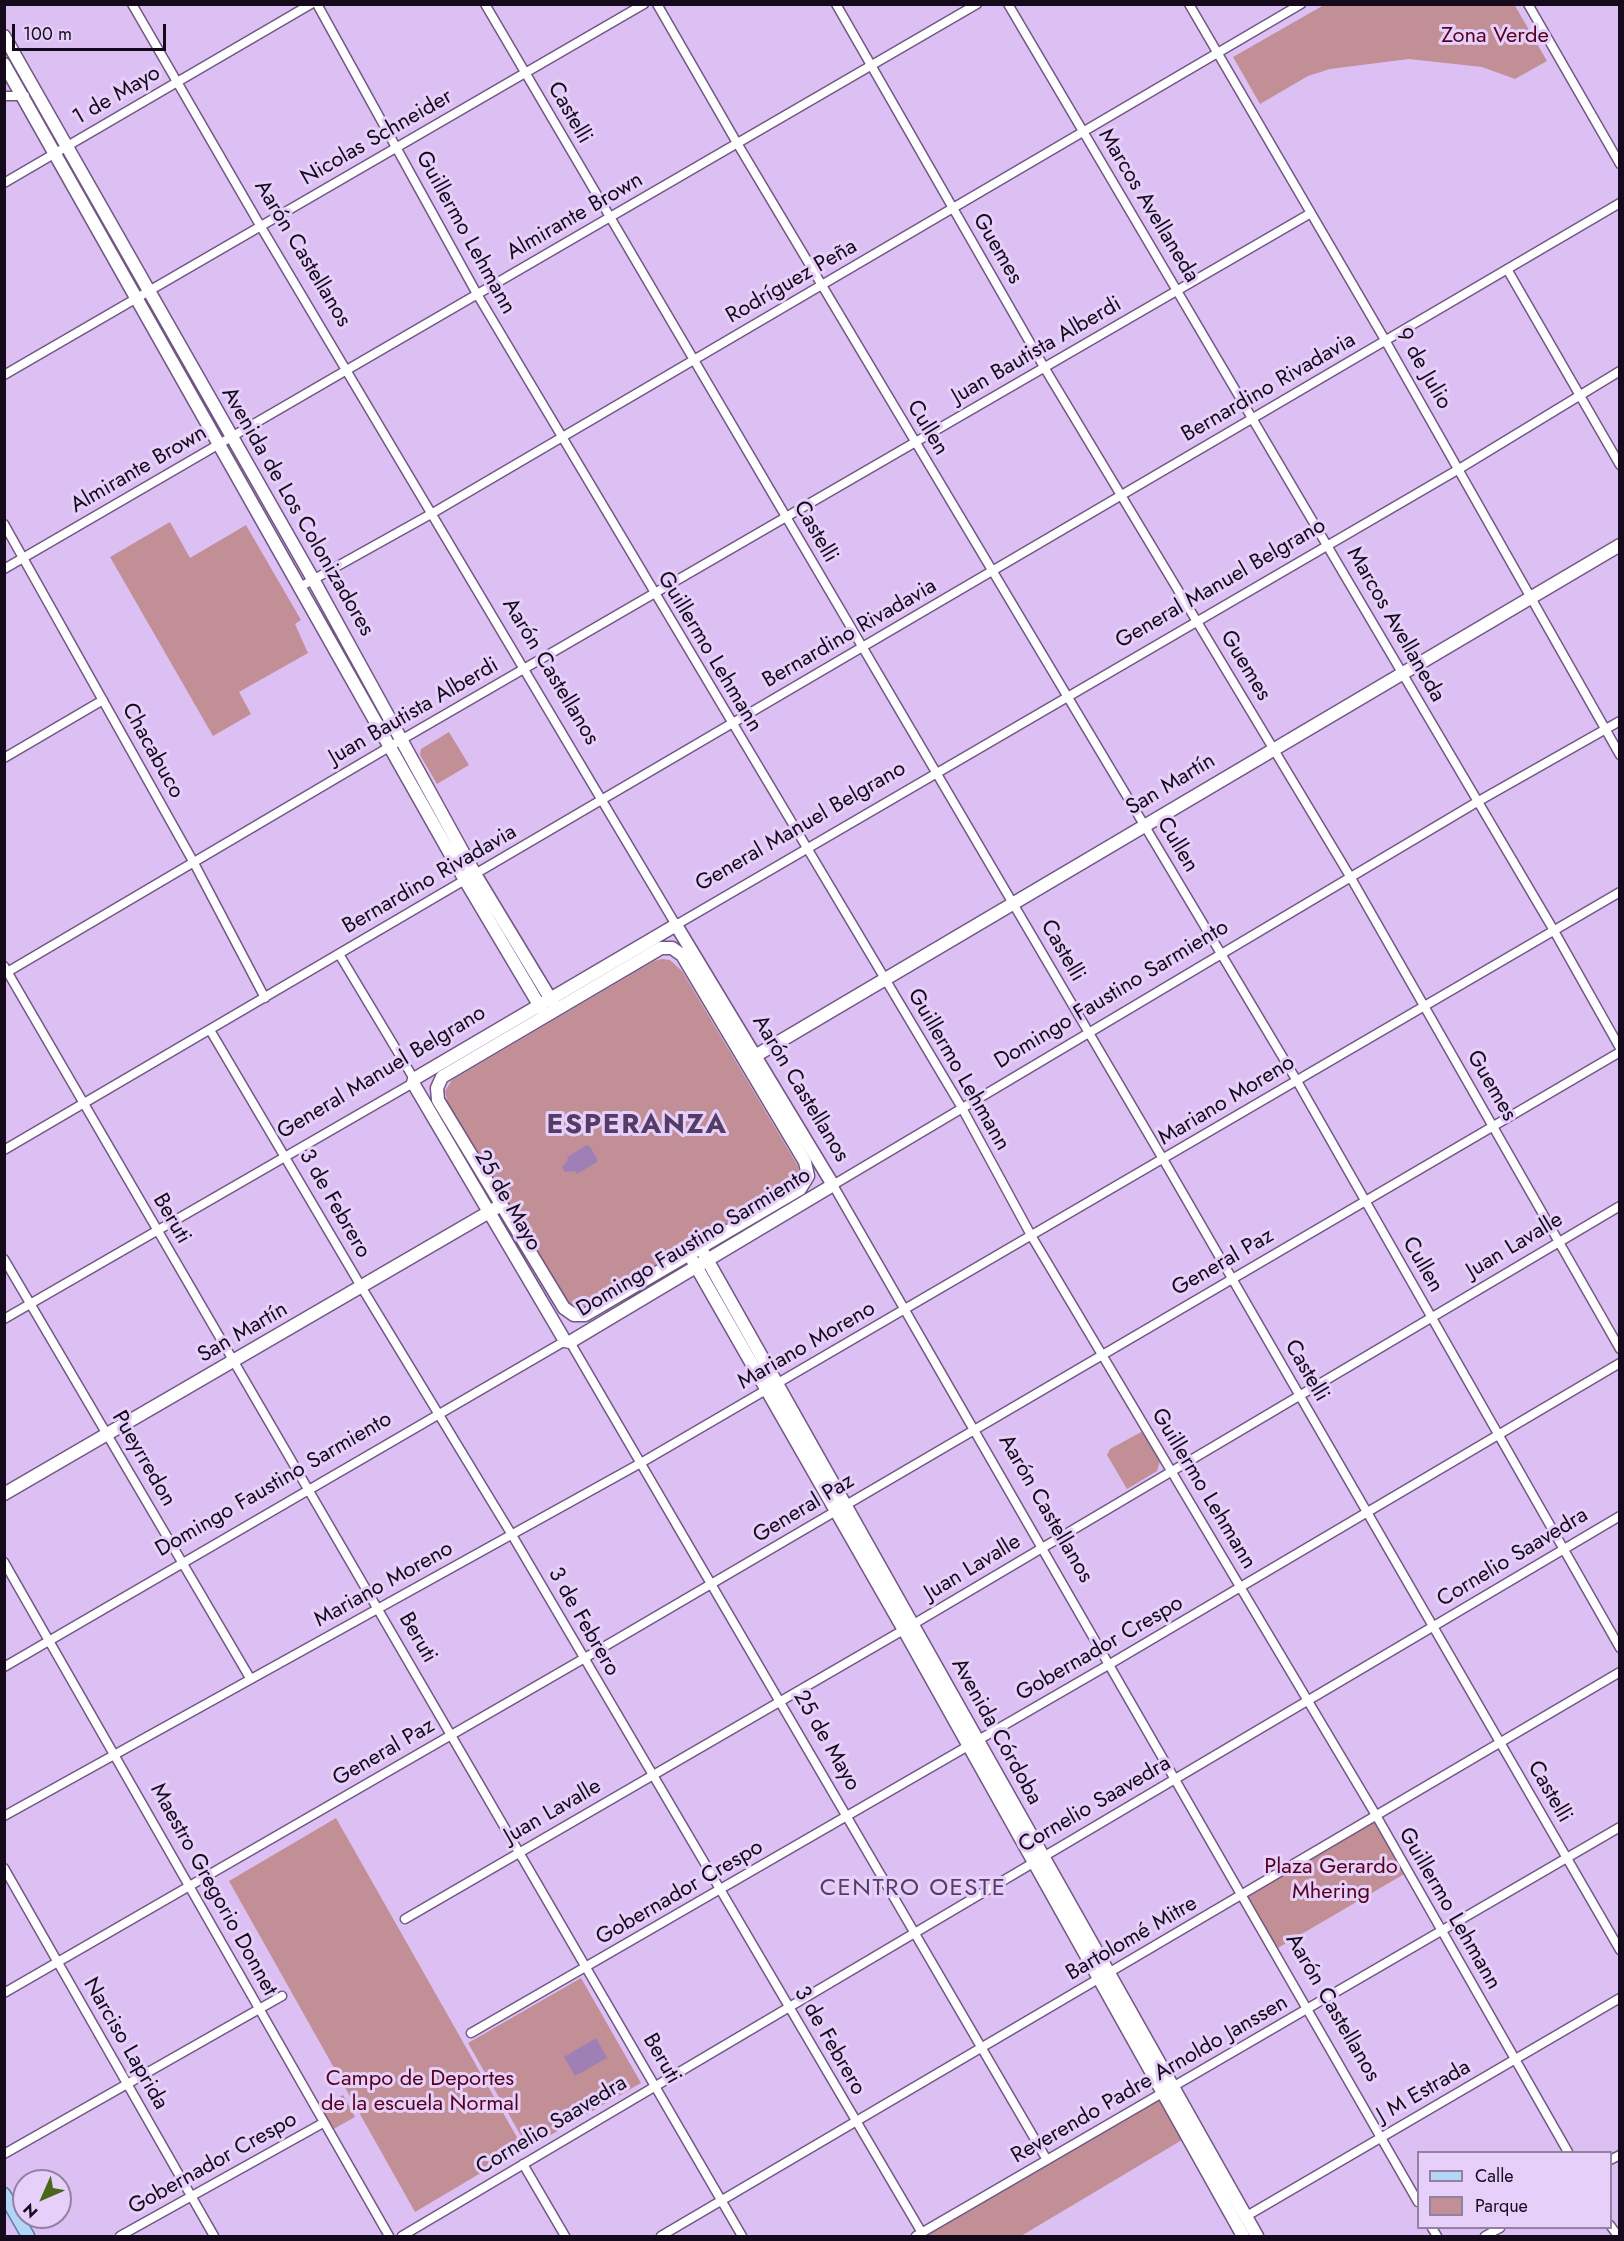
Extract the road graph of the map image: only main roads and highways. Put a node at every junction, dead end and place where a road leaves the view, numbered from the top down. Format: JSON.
{"nodes":[{"id":1,"x":4,"y":36,"type":"edge"},
{"id":2,"x":4,"y":64,"type":"edge"},
{"id":3,"x":144,"y":297,"type":"junction"},
{"id":4,"x":226,"y":441,"type":"junction"},
{"id":5,"x":1620,"y":545,"type":"edge"},
{"id":6,"x":396,"y":743,"type":"junction"},
{"id":7,"x":676,"y":925,"type":"joint"},
{"id":8,"x":682,"y":955,"type":"joint"},
{"id":9,"x":547,"y":1007,"type":"junction"},
{"id":10,"x":751,"y":1059,"type":"junction"},
{"id":11,"x":413,"y":1081,"type":"joint"},
{"id":12,"x":439,"y":1082,"type":"joint"},
{"id":13,"x":833,"y":1185,"type":"joint"},
{"id":14,"x":800,"y":1189,"type":"joint"},
{"id":15,"x":501,"y":1205,"type":"junction"},
{"id":16,"x":489,"y":1212,"type":"junction"},
{"id":17,"x":700,"y":1247,"type":"junction"},
{"id":18,"x":689,"y":1254,"type":"junction"},
{"id":19,"x":702,"y":1264,"type":"junction"},
{"id":20,"x":564,"y":1308,"type":"joint"},
{"id":21,"x":567,"y":1341,"type":"joint"},
{"id":22,"x":4,"y":1494,"type":"edge"},
{"id":23,"x":1168,"y":2090,"type":"junction"},
{"id":24,"x":4,"y":2194,"type":"edge"},
{"id":25,"x":28,"y":2236,"type":"edge"},
{"id":26,"x":1243,"y":2236,"type":"edge"},
{"id":27,"x":1257,"y":2236,"type":"edge"}],
"edges":[{"from":1,"to":3,"type":"main road","name":"Avenida de Los Colonizadores"},
{"from":2,"to":3,"type":"main road","name":"Avenida de Los Colonizadores"},
{"from":3,"to":4,"type":"main road","name":"Avenida de Los Colonizadores"},
{"from":4,"to":6,"type":"main road","name":"Avenida de Los Colonizadores"},
{"from":4,"to":6,"type":"main road","name":"Avenida de Los Colonizadores"},
{"from":5,"to":10,"type":"main road","name":"San Martín"},
{"from":6,"to":9,"type":"main road","name":"Avenida de Los Colonizadores"},
{"from":7,"to":9,"type":"main road","name":"General Manuel Belgrano"},
{"from":7,"to":10,"type":"main road","name":"Aarón Castellanos"},
{"from":8,"to":9,"type":"main road","name":"General Manuel Belgrano"},
{"from":8,"to":10,"type":"main road","name":"Aarón Castellanos"},
{"from":9,"to":11,"type":"main road","name":"General Manuel Belgrano"},
{"from":9,"to":12,"type":"main road","name":"General Manuel Belgrano"},
{"from":10,"to":13,"type":"main road","name":"Aarón Castellanos"},
{"from":10,"to":14,"type":"main road","name":"Aarón Castellanos"},
{"from":11,"to":16,"type":"main road","name":"25 de Mayo"},
{"from":12,"to":15,"type":"main road","name":"25 de Mayo"},
{"from":13,"to":19,"type":"main road","name":"Domingo Faustino Sarmiento"},
{"from":14,"to":17,"type":"main road","name":"Domingo Faustino Sarmiento"},
{"from":15,"to":16,"type":"main road","name":"San Martín"},
{"from":15,"to":20,"type":"main road","name":"25 de Mayo"},
{"from":16,"to":21,"type":"main road","name":"25 de Mayo"},
{"from":16,"to":22,"type":"main road","name":"San Martín"},
{"from":17,"to":18,"type":"main road","name":"Domingo Faustino Sarmiento"},
{"from":17,"to":19,"type":"main road","name":"Avenida Córdoba"},
{"from":18,"to":19,"type":"main road","name":"Avenida Córdoba"},
{"from":18,"to":20,"type":"main road","name":"Domingo Faustino Sarmiento"},
{"from":19,"to":21,"type":"main road","name":"Domingo Faustino Sarmiento"},
{"from":19,"to":23,"type":"main road","name":"Avenida Córdoba"},
{"from":23,"to":26,"type":"main road","name":"Avenida Córdoba"},
{"from":23,"to":27,"type":"main road","name":"Avenida Córdoba"},
{"from":24,"to":25,"type":"main road"}]}
